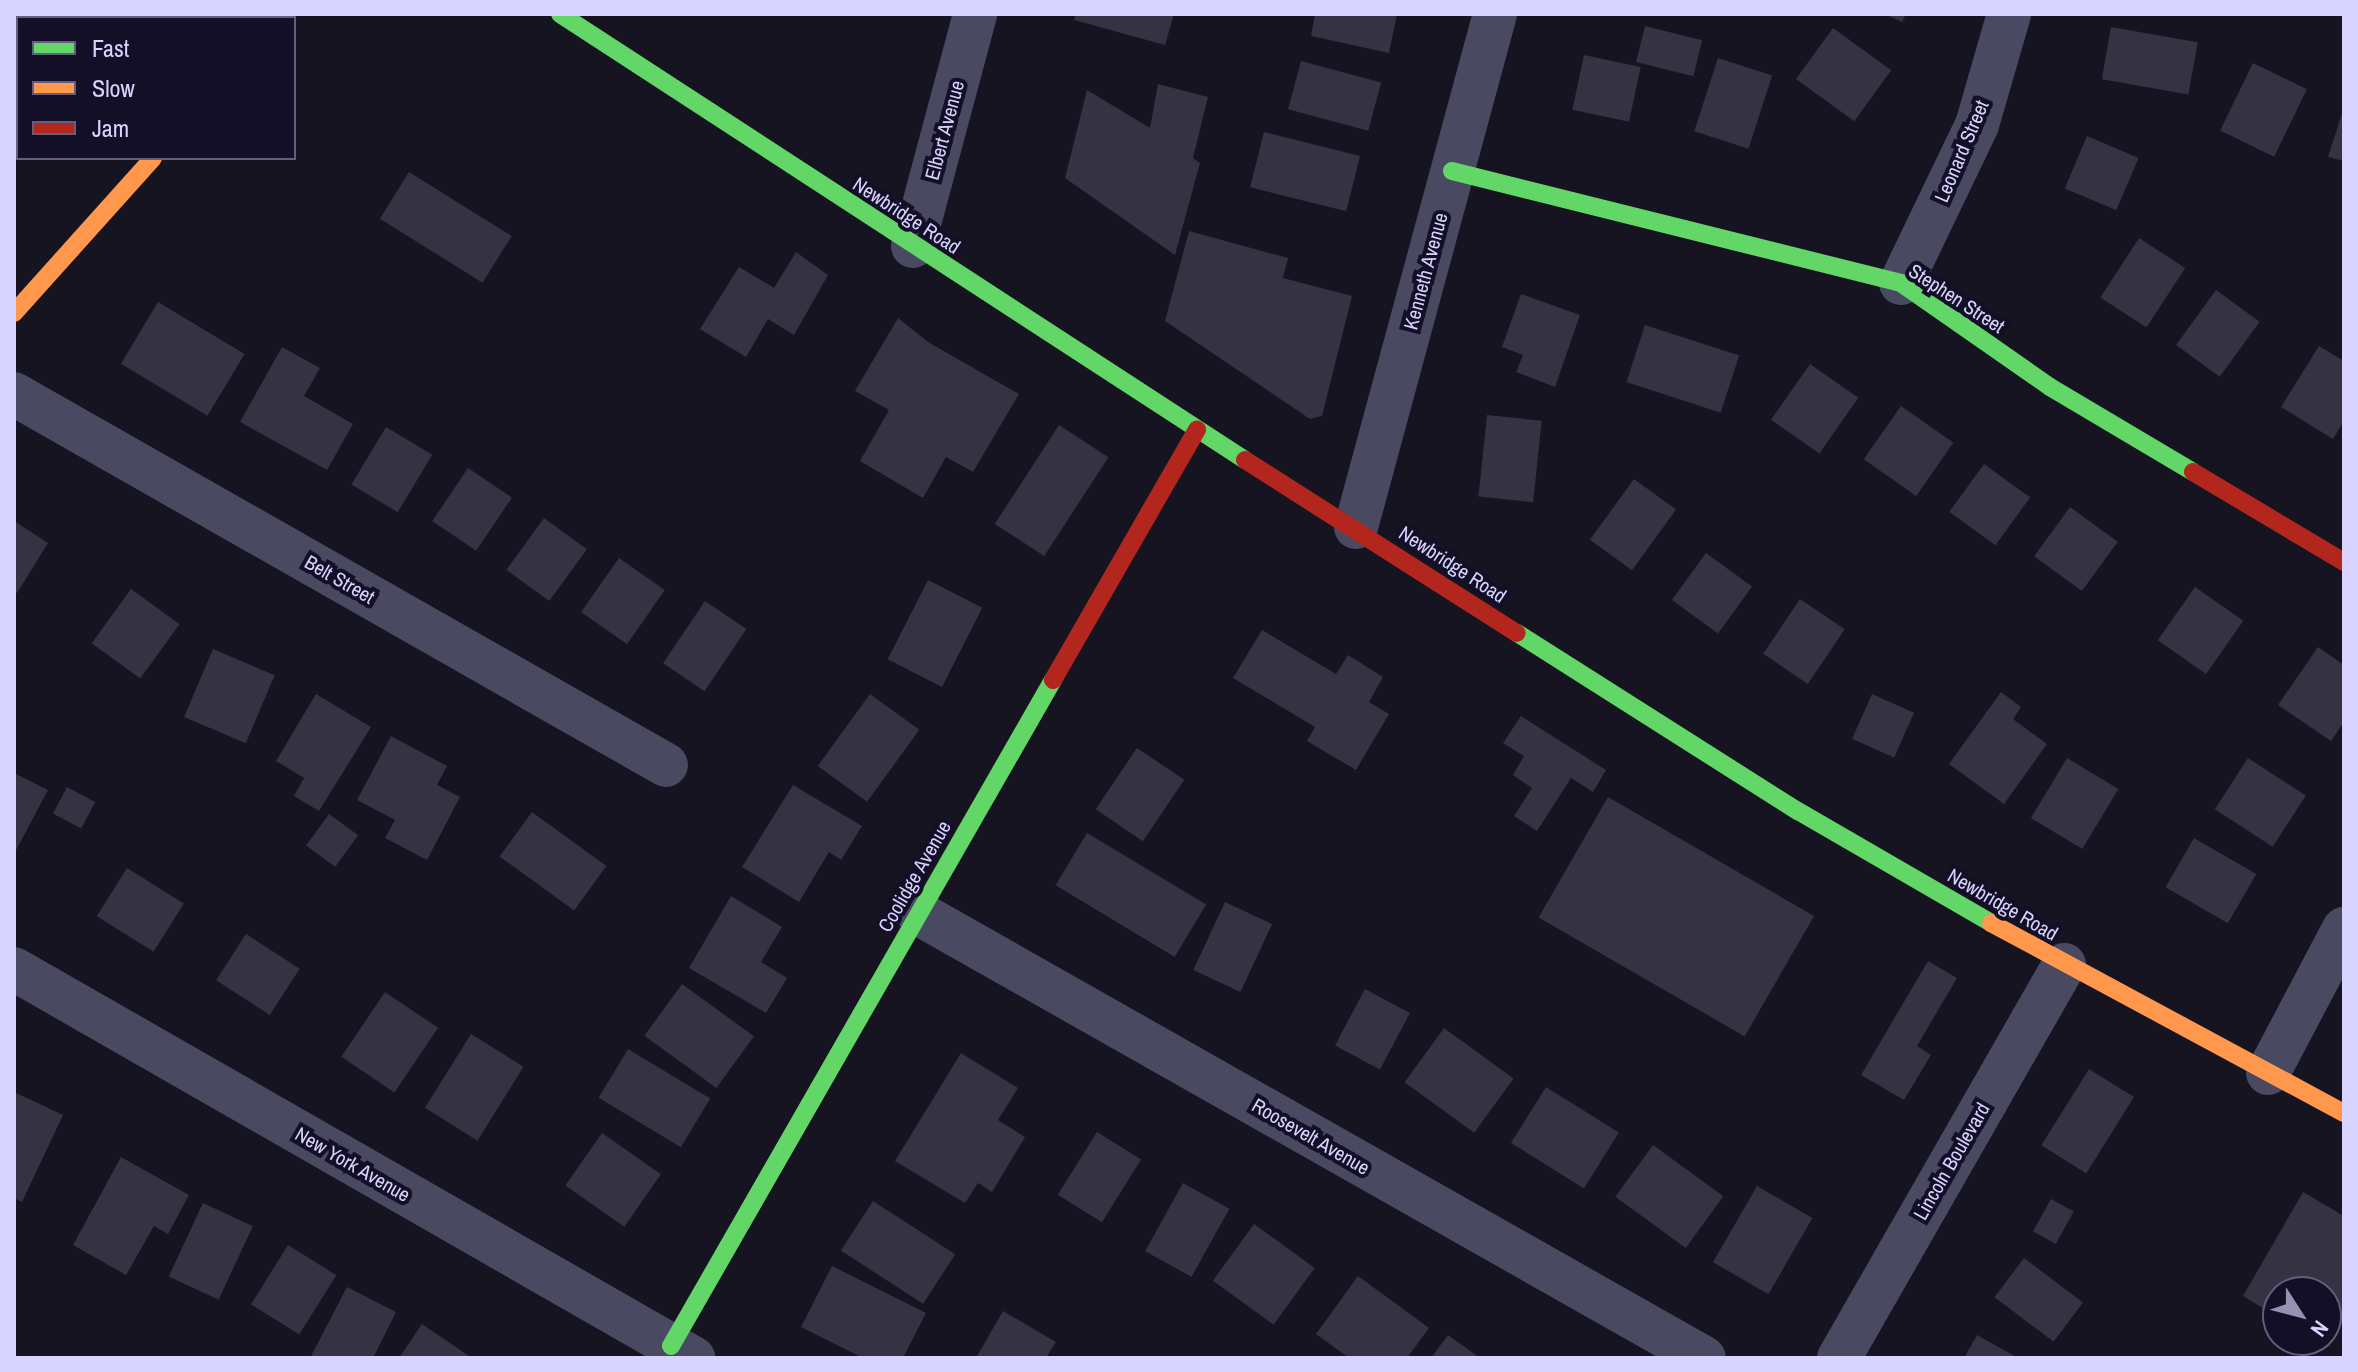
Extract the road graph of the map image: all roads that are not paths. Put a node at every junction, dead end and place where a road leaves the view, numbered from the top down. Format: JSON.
{"nodes":[{"id":1,"x":560,"y":14,"type":"edge"},
{"id":2,"x":975,"y":14,"type":"edge"},
{"id":3,"x":1495,"y":14,"type":"edge"},
{"id":4,"x":2009,"y":14,"type":"edge"},
{"id":5,"x":151,"y":160,"type":"edge"},
{"id":6,"x":1452,"y":171,"type":"junction"},
{"id":7,"x":913,"y":246,"type":"junction"},
{"id":8,"x":1901,"y":283,"type":"junction"},
{"id":9,"x":14,"y":313,"type":"edge"},
{"id":10,"x":14,"y":394,"type":"edge"},
{"id":11,"x":1197,"y":430,"type":"junction"},
{"id":12,"x":1356,"y":527,"type":"junction"},
{"id":13,"x":2344,"y":562,"type":"edge"},
{"id":14,"x":666,"y":765,"type":"dead end"},
{"id":15,"x":918,"y":913,"type":"junction"},
{"id":16,"x":2344,"y":929,"type":"edge"},
{"id":17,"x":2064,"y":965,"type":"junction"},
{"id":18,"x":14,"y":969,"type":"edge"},
{"id":19,"x":2268,"y":1073,"type":"junction"},
{"id":20,"x":2344,"y":1113,"type":"edge"},
{"id":21,"x":682,"y":1352,"type":"edge"},
{"id":22,"x":1704,"y":1358,"type":"edge"},
{"id":23,"x":1839,"y":1358,"type":"edge"}],
"edges":[{"from":1,"to":7,"type":"street","name":"Newbridge Road"},
{"from":2,"to":7,"type":"street","name":"Elbert Avenue"},
{"from":3,"to":6,"type":"street","name":"Kenneth Avenue"},
{"from":4,"to":8,"type":"street","name":"Leonard Street"},
{"from":5,"to":9,"type":"street"},
{"from":6,"to":8,"type":"street","name":"Stephen Street"},
{"from":6,"to":12,"type":"street","name":"Kenneth Avenue"},
{"from":7,"to":11,"type":"street","name":"Newbridge Road"},
{"from":8,"to":13,"type":"street","name":"Stephen Street"},
{"from":10,"to":14,"type":"street","name":"Belt Street"},
{"from":11,"to":12,"type":"street","name":"Newbridge Road"},
{"from":11,"to":15,"type":"street","name":"Coolidge Avenue"},
{"from":12,"to":17,"type":"street","name":"Newbridge Road"},
{"from":15,"to":21,"type":"street","name":"Coolidge Avenue"},
{"from":15,"to":22,"type":"street","name":"Roosevelt Avenue"},
{"from":16,"to":19,"type":"street"},
{"from":17,"to":19,"type":"street","name":"Newbridge Road"},
{"from":17,"to":23,"type":"street","name":"Lincoln Boulevard"},
{"from":18,"to":21,"type":"street","name":"New York Avenue"},
{"from":19,"to":20,"type":"street","name":"Newbridge Road"}]}
